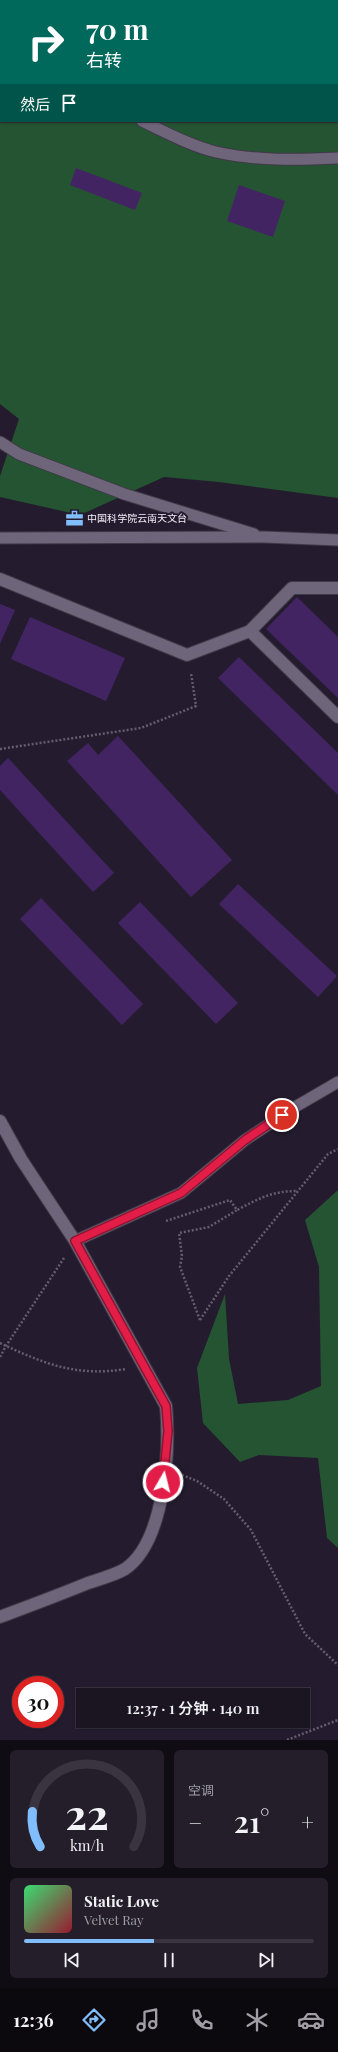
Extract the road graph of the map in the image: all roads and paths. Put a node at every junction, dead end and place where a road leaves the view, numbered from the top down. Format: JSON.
{"nodes":[{"id":1,"x":144,"y":122,"type":"edge"},
{"id":2,"x":338,"y":158,"type":"edge"},
{"id":3,"x":0,"y":442,"type":"edge"},
{"id":4,"x":264,"y":537,"type":"junction"},
{"id":5,"x":0,"y":538,"type":"edge"},
{"id":6,"x":338,"y":540,"type":"edge"},
{"id":7,"x":0,"y":579,"type":"edge"},
{"id":8,"x":338,"y":588,"type":"edge"},
{"id":9,"x":250,"y":631,"type":"junction"},
{"id":10,"x":187,"y":654,"type":"junction"},
{"id":11,"x":338,"y":717,"type":"edge"},
{"id":12,"x":0,"y":749,"type":"edge"},
{"id":13,"x":338,"y":1082,"type":"edge"},
{"id":14,"x":0,"y":1121,"type":"edge"},
{"id":15,"x":338,"y":1149,"type":"edge"},
{"id":16,"x":298,"y":1191,"type":"junction"},
{"id":17,"x":237,"y":1210,"type":"junction"},
{"id":18,"x":138,"y":1212,"type":"junction"},
{"id":19,"x":75,"y":1241,"type":"junction"},
{"id":20,"x":0,"y":1343,"type":"edge"},
{"id":21,"x":6,"y":1346,"type":"junction"},
{"id":22,"x":0,"y":1357,"type":"edge"},
{"id":23,"x":143,"y":1366,"type":"junction"},
{"id":24,"x":165,"y":1468,"type":"junction"},
{"id":25,"x":0,"y":1617,"type":"edge"},
{"id":26,"x":338,"y":1664,"type":"edge"},
{"id":27,"x":338,"y":1720,"type":"edge"},
{"id":28,"x":287,"y":1740,"type":"edge"}],
"edges":[{"from":1,"to":2,"type":"lane"},
{"from":3,"to":4,"type":"lane"},
{"from":4,"to":5,"type":"lane"},
{"from":4,"to":6,"type":"lane"},
{"from":7,"to":10,"type":"street"},
{"from":8,"to":9,"type":"street"},
{"from":9,"to":10,"type":"street"},
{"from":9,"to":11,"type":"street"},
{"from":10,"to":12,"type":"path"},
{"from":13,"to":18,"type":"lane"},
{"from":14,"to":19,"type":"street"},
{"from":15,"to":16,"type":"path"},
{"from":16,"to":17,"type":"path"},
{"from":16,"to":17,"type":"path"},
{"from":17,"to":18,"type":"path"},
{"from":18,"to":19,"type":"lane"},
{"from":19,"to":21,"type":"path"},
{"from":19,"to":23,"type":"street"},
{"from":20,"to":21,"type":"path"},
{"from":21,"to":22,"type":"path"},
{"from":21,"to":23,"type":"path"},
{"from":23,"to":24,"type":"street"},
{"from":24,"to":25,"type":"street"},
{"from":24,"to":26,"type":"path"},
{"from":27,"to":28,"type":"path"}]}
